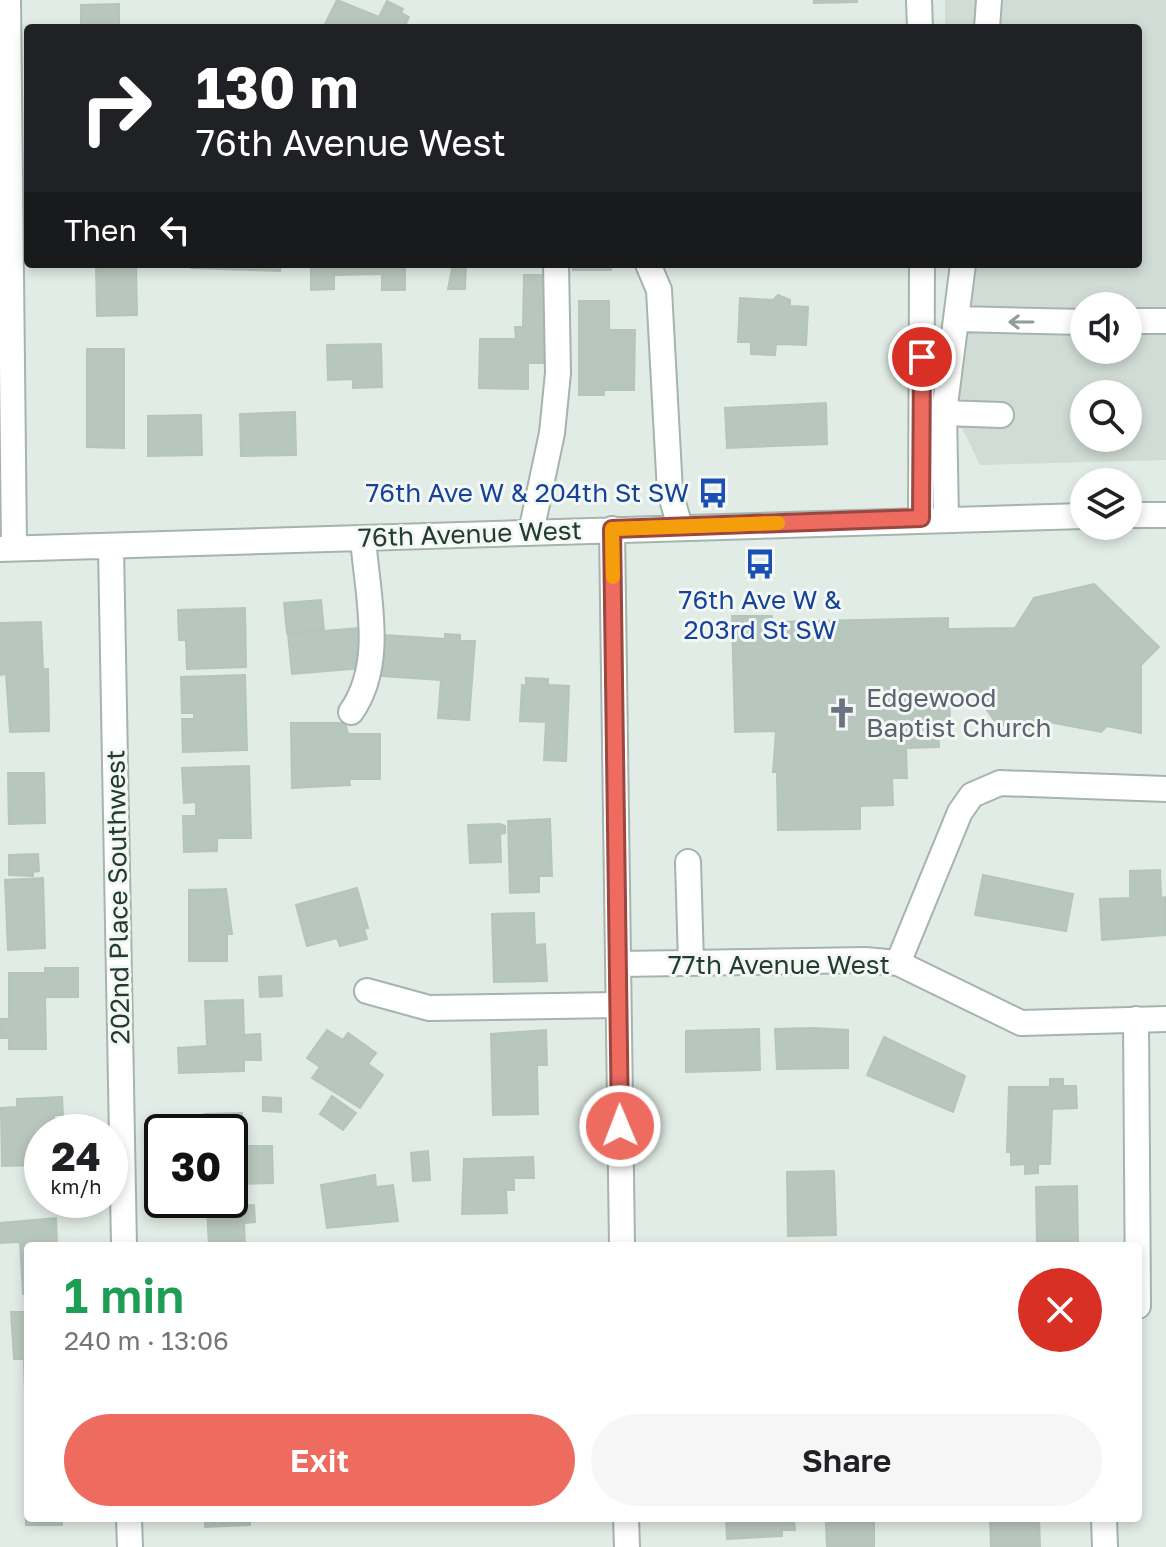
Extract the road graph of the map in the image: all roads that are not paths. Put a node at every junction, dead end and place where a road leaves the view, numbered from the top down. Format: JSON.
{"nodes":[{"id":1,"x":8,"y":0,"type":"edge"},
{"id":2,"x":919,"y":0,"type":"edge"},
{"id":3,"x":989,"y":0,"type":"edge"},
{"id":4,"x":920,"y":24,"type":"edge"},
{"id":5,"x":987,"y":24,"type":"edge"},
{"id":6,"x":4,"y":28,"type":"edge"},
{"id":7,"x":19,"y":158,"type":"edge"},
{"id":8,"x":556,"y":268,"type":"edge"},
{"id":9,"x":650,"y":268,"type":"edge"},
{"id":10,"x":922,"y":268,"type":"edge"},
{"id":11,"x":963,"y":268,"type":"edge"},
{"id":12,"x":957,"y":319,"type":"junction"},
{"id":13,"x":1142,"y":321,"type":"edge"},
{"id":14,"x":1166,"y":321,"type":"edge"},
{"id":15,"x":1070,"y":322,"type":"edge"},
{"id":16,"x":944,"y":413,"type":"junction"},
{"id":17,"x":1001,"y":415,"type":"dead end"},
{"id":18,"x":1142,"y":515,"type":"edge"},
{"id":19,"x":1166,"y":515,"type":"edge"},
{"id":20,"x":1070,"y":516,"type":"edge"},
{"id":21,"x":921,"y":518,"type":"junction"},
{"id":22,"x":946,"y":518,"type":"junction"},
{"id":23,"x":680,"y":527,"type":"junction"},
{"id":24,"x":612,"y":529,"type":"junction"},
{"id":25,"x":531,"y":532,"type":"junction"},
{"id":26,"x":363,"y":538,"type":"junction"},
{"id":27,"x":111,"y":547,"type":"junction"},
{"id":28,"x":7,"y":548,"type":"edge"},
{"id":29,"x":351,"y":712,"type":"dead end"},
{"id":30,"x":1166,"y":789,"type":"edge"},
{"id":31,"x":688,"y":862,"type":"dead end"},
{"id":32,"x":691,"y":963,"type":"junction"},
{"id":33,"x":898,"y":963,"type":"junction"},
{"id":34,"x":619,"y":964,"type":"junction"},
{"id":35,"x":367,"y":991,"type":"dead end"},
{"id":36,"x":617,"y":1005,"type":"junction"},
{"id":37,"x":1136,"y":1019,"type":"junction"},
{"id":38,"x":1166,"y":1019,"type":"edge"},
{"id":39,"x":124,"y":1242,"type":"edge"},
{"id":40,"x":622,"y":1242,"type":"edge"},
{"id":41,"x":1138,"y":1242,"type":"edge"},
{"id":42,"x":129,"y":1522,"type":"edge"},
{"id":43,"x":626,"y":1522,"type":"edge"},
{"id":44,"x":1104,"y":1522,"type":"edge"},
{"id":45,"x":130,"y":1547,"type":"edge"},
{"id":46,"x":627,"y":1547,"type":"edge"},
{"id":47,"x":1105,"y":1547,"type":"edge"}],
"edges":[{"from":1,"to":6,"type":"street"},
{"from":2,"to":4,"type":"street"},
{"from":3,"to":5,"type":"street"},
{"from":6,"to":7,"type":"street"},
{"from":7,"to":28,"type":"street"},
{"from":8,"to":25,"type":"street"},
{"from":9,"to":23,"type":"street"},
{"from":10,"to":21,"type":"street"},
{"from":11,"to":12,"type":"street"},
{"from":15,"to":12,"type":"street","one_way":true},
{"from":12,"to":16,"type":"street"},
{"from":13,"to":14,"type":"street"},
{"from":16,"to":17,"type":"street"},
{"from":16,"to":22,"type":"street"},
{"from":18,"to":19,"type":"street"},
{"from":20,"to":22,"type":"street","name":"76th Avenue West"},
{"from":21,"to":22,"type":"street","name":"76th Avenue West"},
{"from":21,"to":23,"type":"street","name":"76th Avenue West"},
{"from":23,"to":24,"type":"street","name":"76th Avenue West"},
{"from":24,"to":25,"type":"street","name":"76th Avenue West"},
{"from":24,"to":34,"type":"street"},
{"from":25,"to":26,"type":"street","name":"76th Avenue West"},
{"from":26,"to":27,"type":"street","name":"76th Avenue West"},
{"from":26,"to":29,"type":"street"},
{"from":27,"to":28,"type":"street","name":"76th Avenue West"},
{"from":27,"to":39,"type":"street","name":"202nd Place Southwest"},
{"from":30,"to":33,"type":"street"},
{"from":31,"to":32,"type":"street"},
{"from":32,"to":33,"type":"street","name":"77th Avenue West"},
{"from":32,"to":34,"type":"street","name":"77th Avenue West"},
{"from":33,"to":37,"type":"street","name":"77th Avenue West"},
{"from":34,"to":36,"type":"street"},
{"from":35,"to":36,"type":"street"},
{"from":36,"to":40,"type":"street"},
{"from":37,"to":38,"type":"street","name":"77th Avenue West"},
{"from":37,"to":41,"type":"street"},
{"from":42,"to":45,"type":"street"},
{"from":43,"to":46,"type":"street"},
{"from":44,"to":47,"type":"street"}]}
